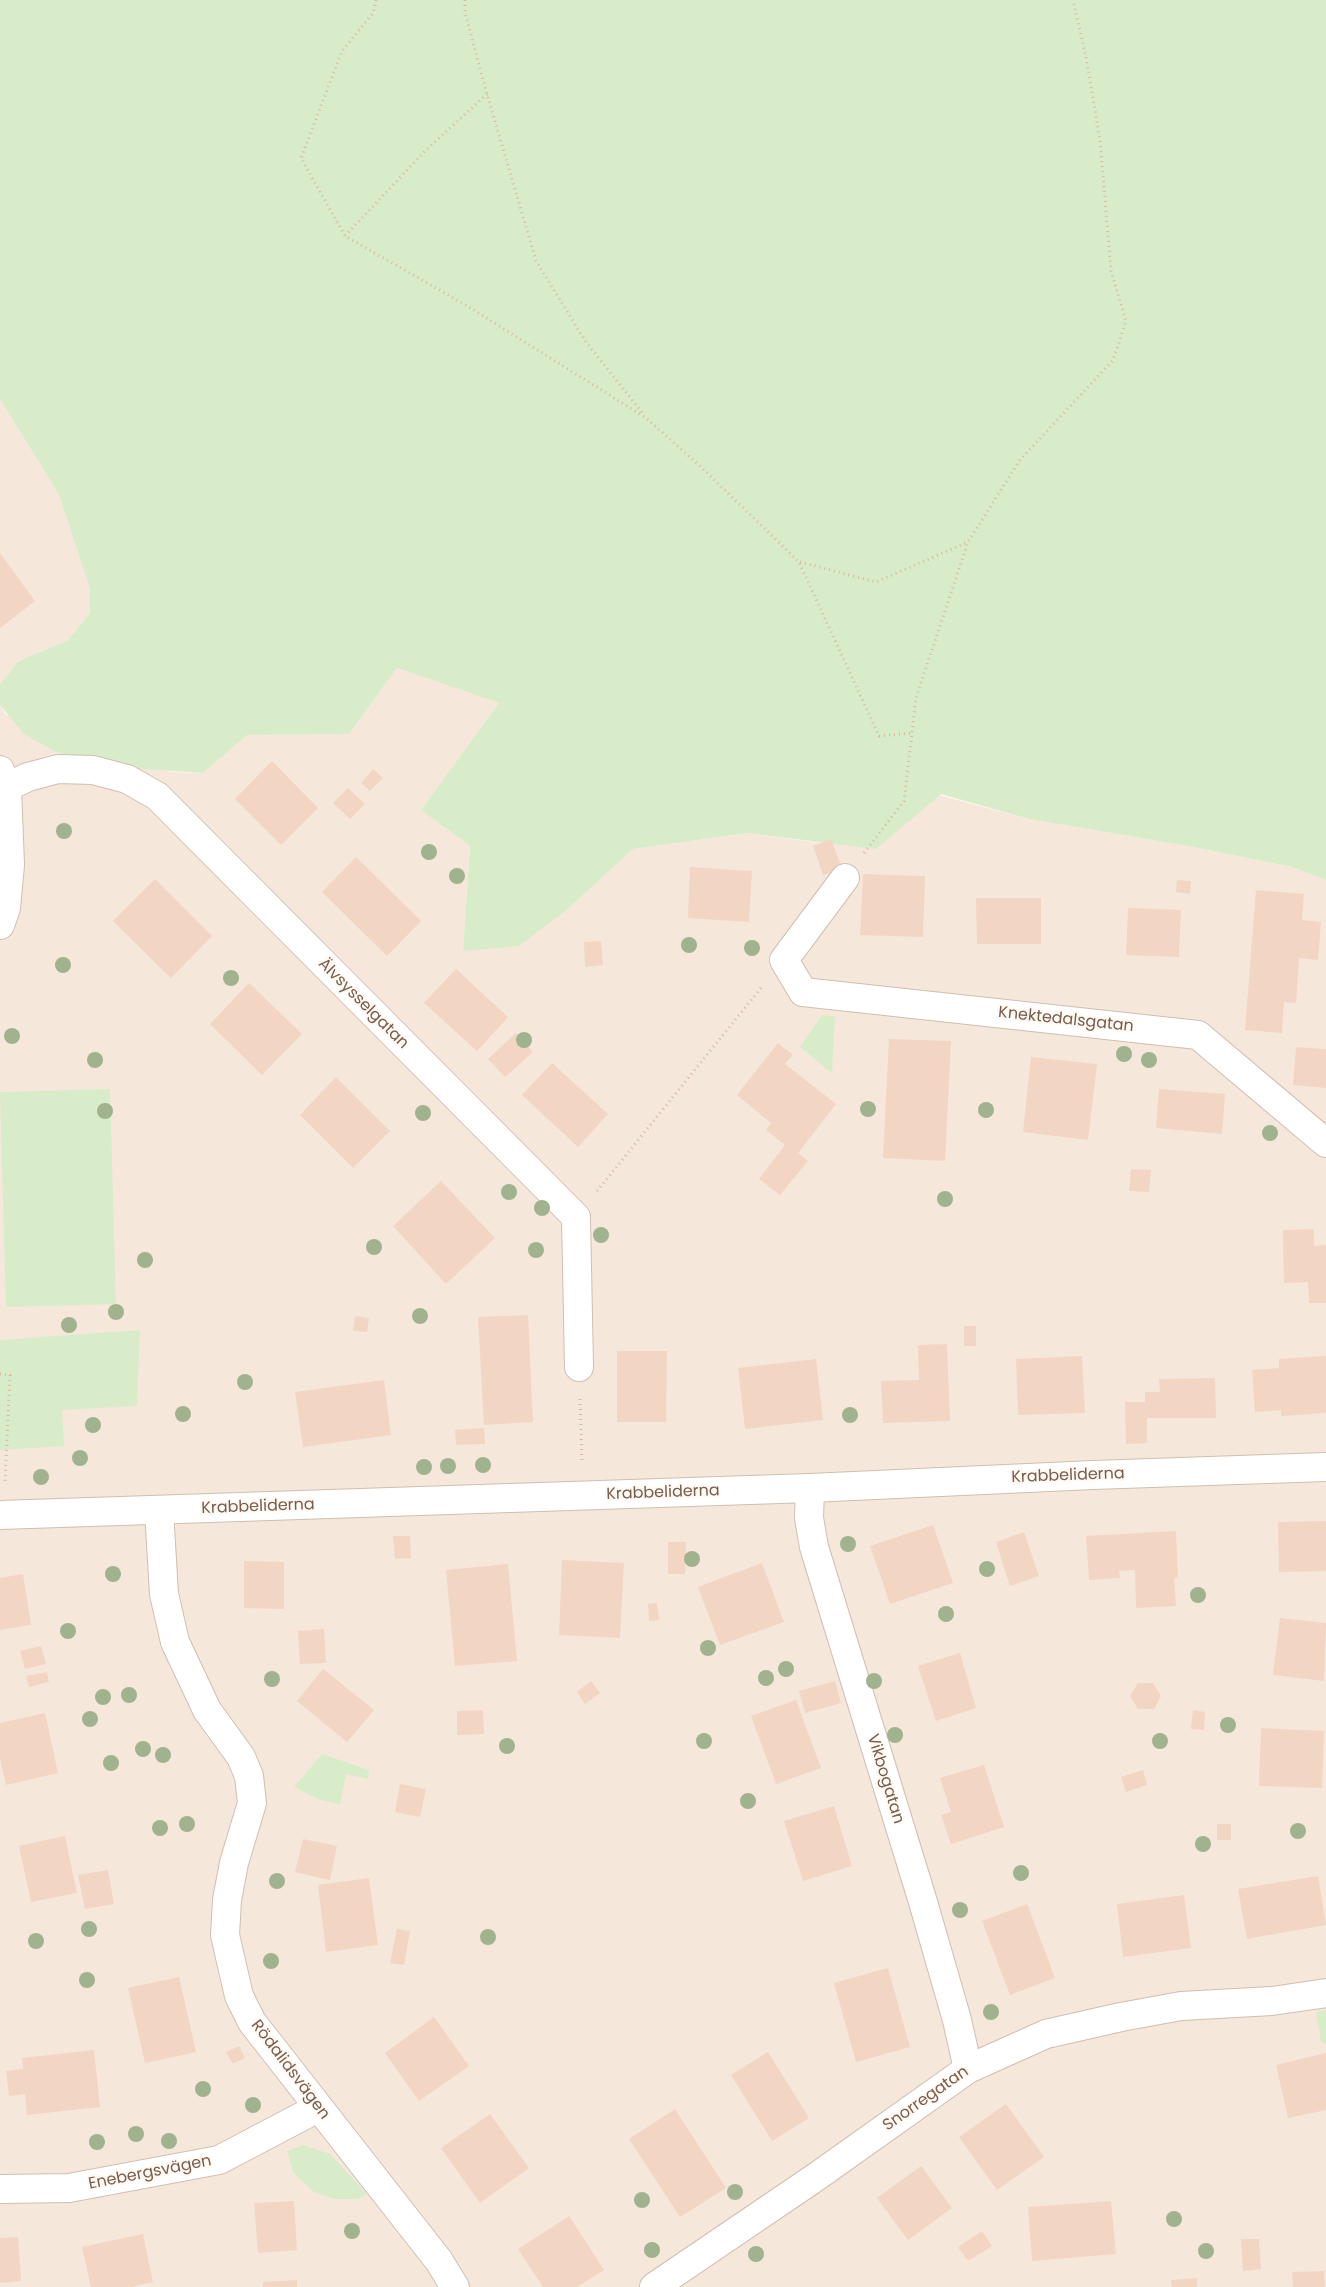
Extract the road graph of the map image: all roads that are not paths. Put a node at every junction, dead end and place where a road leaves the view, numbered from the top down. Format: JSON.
{"nodes":[{"id":1,"x":4,"y":779,"type":"edge"},
{"id":2,"x":845,"y":878,"type":"road end"},
{"id":3,"x":0,"y":925,"type":"edge"},
{"id":4,"x":1326,"y":1143,"type":"edge"},
{"id":5,"x":579,"y":1367,"type":"road end"},
{"id":6,"x":1326,"y":1467,"type":"edge"},
{"id":7,"x":810,"y":1488,"type":"junction"},
{"id":8,"x":159,"y":1510,"type":"junction"},
{"id":9,"x":2,"y":1515,"type":"edge"},
{"id":10,"x":1326,"y":1993,"type":"edge"},
{"id":11,"x":968,"y":2069,"type":"junction"},
{"id":12,"x":318,"y":2108,"type":"junction"},
{"id":13,"x":0,"y":2189,"type":"edge"},
{"id":14,"x":455,"y":2287,"type":"edge"},
{"id":15,"x":654,"y":2287,"type":"edge"}],
"edges":[{"from":1,"to":3,"type":"street"},
{"from":1,"to":5,"type":"street","name":"Älvsysselgatan"},
{"from":2,"to":4,"type":"street","name":"Knektedalsgatan"},
{"from":6,"to":7,"type":"street","name":"Krabbeliderna"},
{"from":7,"to":8,"type":"street","name":"Krabbeliderna"},
{"from":7,"to":11,"type":"street","name":"Vikbogatan"},
{"from":8,"to":9,"type":"street","name":"Krabbeliderna"},
{"from":8,"to":12,"type":"street","name":"Rödalidsvägen"},
{"from":10,"to":11,"type":"street","name":"Snorregatan"},
{"from":11,"to":15,"type":"street","name":"Snorregatan"},
{"from":12,"to":13,"type":"street","name":"Enebergsvägen"},
{"from":12,"to":14,"type":"street","name":"Rödalidsvägen"}]}
